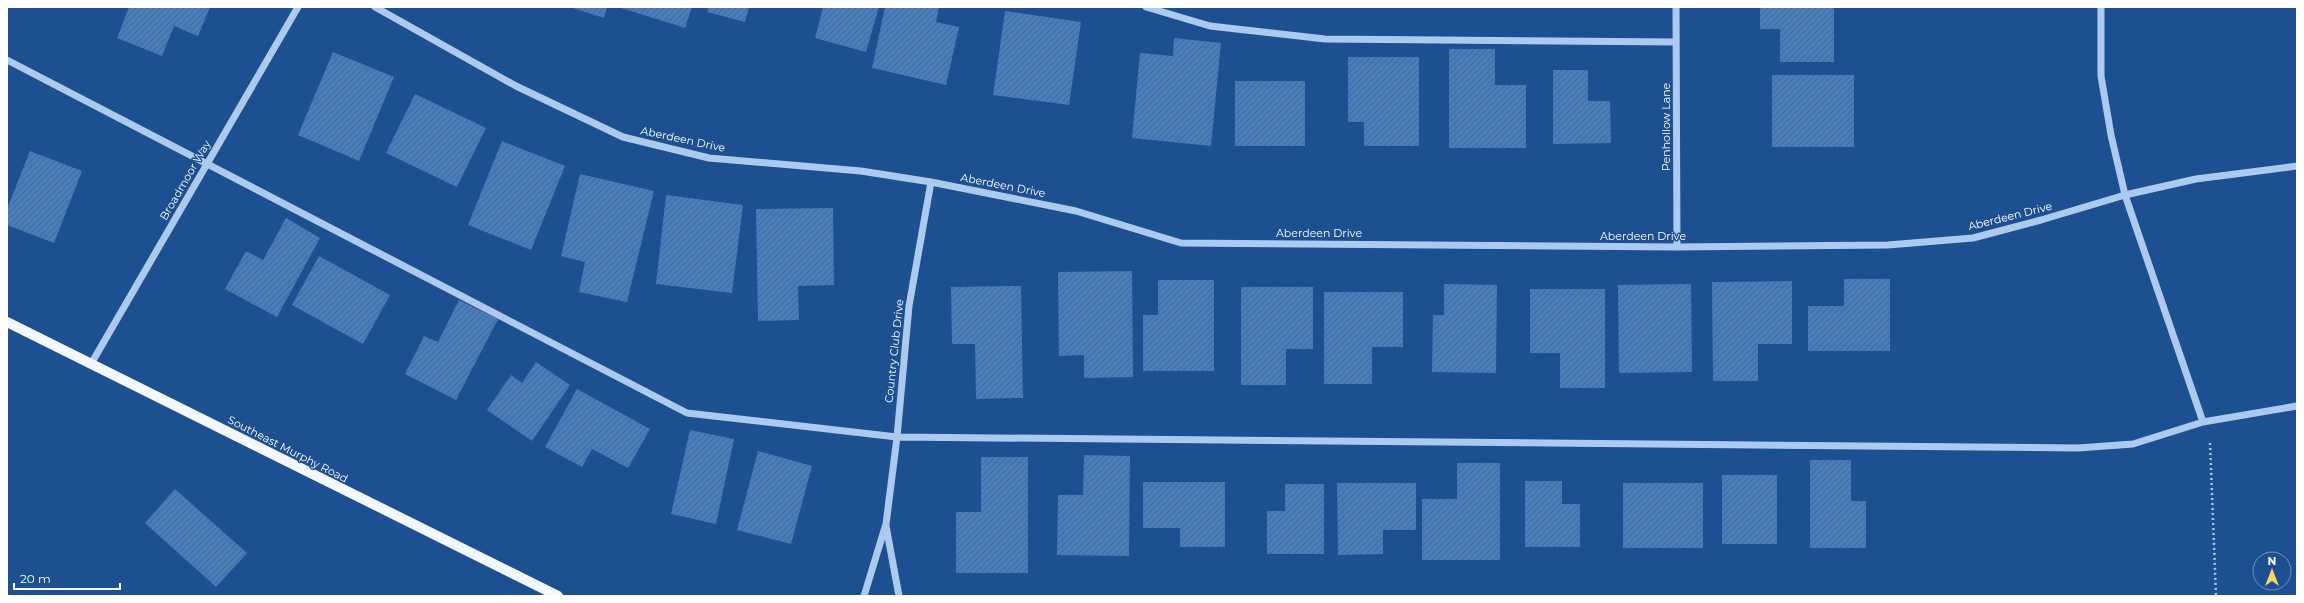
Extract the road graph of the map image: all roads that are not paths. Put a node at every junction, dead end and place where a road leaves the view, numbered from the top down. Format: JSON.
{"nodes":[{"id":1,"x":298,"y":7,"type":"edge"},
{"id":2,"x":375,"y":7,"type":"edge"},
{"id":3,"x":1146,"y":7,"type":"edge"},
{"id":4,"x":1676,"y":7,"type":"edge"},
{"id":5,"x":2101,"y":7,"type":"edge"},
{"id":6,"x":1676,"y":42,"type":"junction"},
{"id":7,"x":7,"y":60,"type":"edge"},
{"id":8,"x":207,"y":164,"type":"junction"},
{"id":9,"x":2297,"y":166,"type":"edge"},
{"id":10,"x":930,"y":182,"type":"junction"},
{"id":11,"x":2125,"y":195,"type":"junction"},
{"id":12,"x":1677,"y":247,"type":"junction"},
{"id":13,"x":7,"y":322,"type":"edge"},
{"id":14,"x":91,"y":364,"type":"junction"},
{"id":15,"x":2297,"y":406,"type":"edge"},
{"id":16,"x":2203,"y":422,"type":"junction"},
{"id":17,"x":897,"y":437,"type":"junction"},
{"id":18,"x":886,"y":524,"type":"junction"},
{"id":19,"x":558,"y":596,"type":"edge"},
{"id":20,"x":864,"y":596,"type":"edge"},
{"id":21,"x":899,"y":596,"type":"edge"}],
"edges":[{"from":1,"to":8,"type":"street","name":"Broadmoor Way"},
{"from":2,"to":10,"type":"street","name":"Aberdeen Drive"},
{"from":3,"to":6,"type":"street"},
{"from":4,"to":6,"type":"street","name":"Penhollow Lane"},
{"from":5,"to":11,"type":"street"},
{"from":6,"to":12,"type":"street","name":"Penhollow Lane"},
{"from":7,"to":8,"type":"street"},
{"from":8,"to":14,"type":"street","name":"Broadmoor Way"},
{"from":8,"to":17,"type":"street"},
{"from":9,"to":11,"type":"street","name":"Aberdeen Drive"},
{"from":10,"to":12,"type":"street","name":"Aberdeen Drive"},
{"from":10,"to":17,"type":"street","name":"Country Club Drive"},
{"from":11,"to":12,"type":"street","name":"Aberdeen Drive"},
{"from":11,"to":16,"type":"street"},
{"from":13,"to":14,"type":"main road","name":"Southeast Murphy Road"},
{"from":14,"to":19,"type":"main road","name":"Southeast Murphy Road"},
{"from":15,"to":16,"type":"street"},
{"from":16,"to":17,"type":"street"},
{"from":17,"to":18,"type":"street","name":"Country Club Drive"},
{"from":18,"to":20,"type":"street","name":"Country Club Drive"},
{"from":18,"to":21,"type":"street","name":"Country Club Drive"}]}
